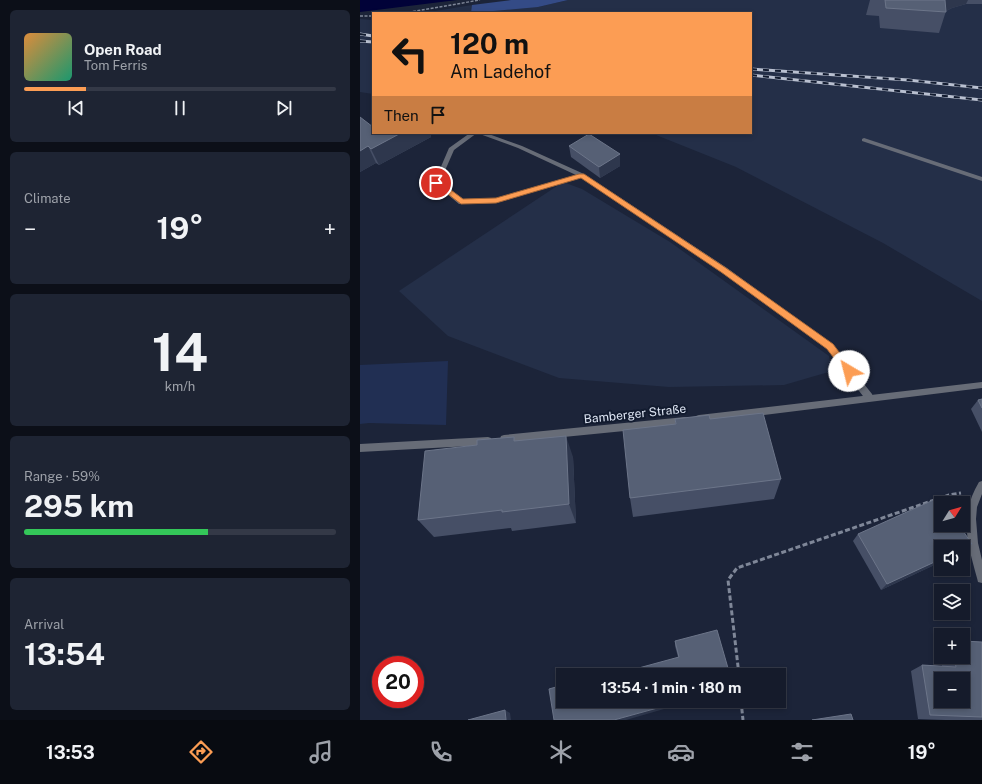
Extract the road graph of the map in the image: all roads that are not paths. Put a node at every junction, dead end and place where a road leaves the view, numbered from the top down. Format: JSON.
{"nodes":[{"id":1,"x":473,"y":134,"type":"edge"},
{"id":2,"x":483,"y":134,"type":"edge"},
{"id":3,"x":864,"y":140,"type":"dead end"},
{"id":4,"x":582,"y":175,"type":"junction"},
{"id":5,"x":982,"y":179,"type":"edge"},
{"id":6,"x":982,"y":385,"type":"edge"},
{"id":7,"x":869,"y":398,"type":"junction"},
{"id":8,"x":360,"y":448,"type":"edge"},
{"id":9,"x":980,"y":488,"type":"edge"},
{"id":10,"x":982,"y":578,"type":"edge"}],
"edges":[{"from":1,"to":4,"type":"street"},
{"from":2,"to":4,"type":"street"},
{"from":3,"to":5,"type":"street"},
{"from":4,"to":7,"type":"street"},
{"from":6,"to":7,"type":"street","name":"Bamberger Straße"},
{"from":7,"to":8,"type":"street","name":"Bamberger Straße"},
{"from":9,"to":10,"type":"street"}]}
